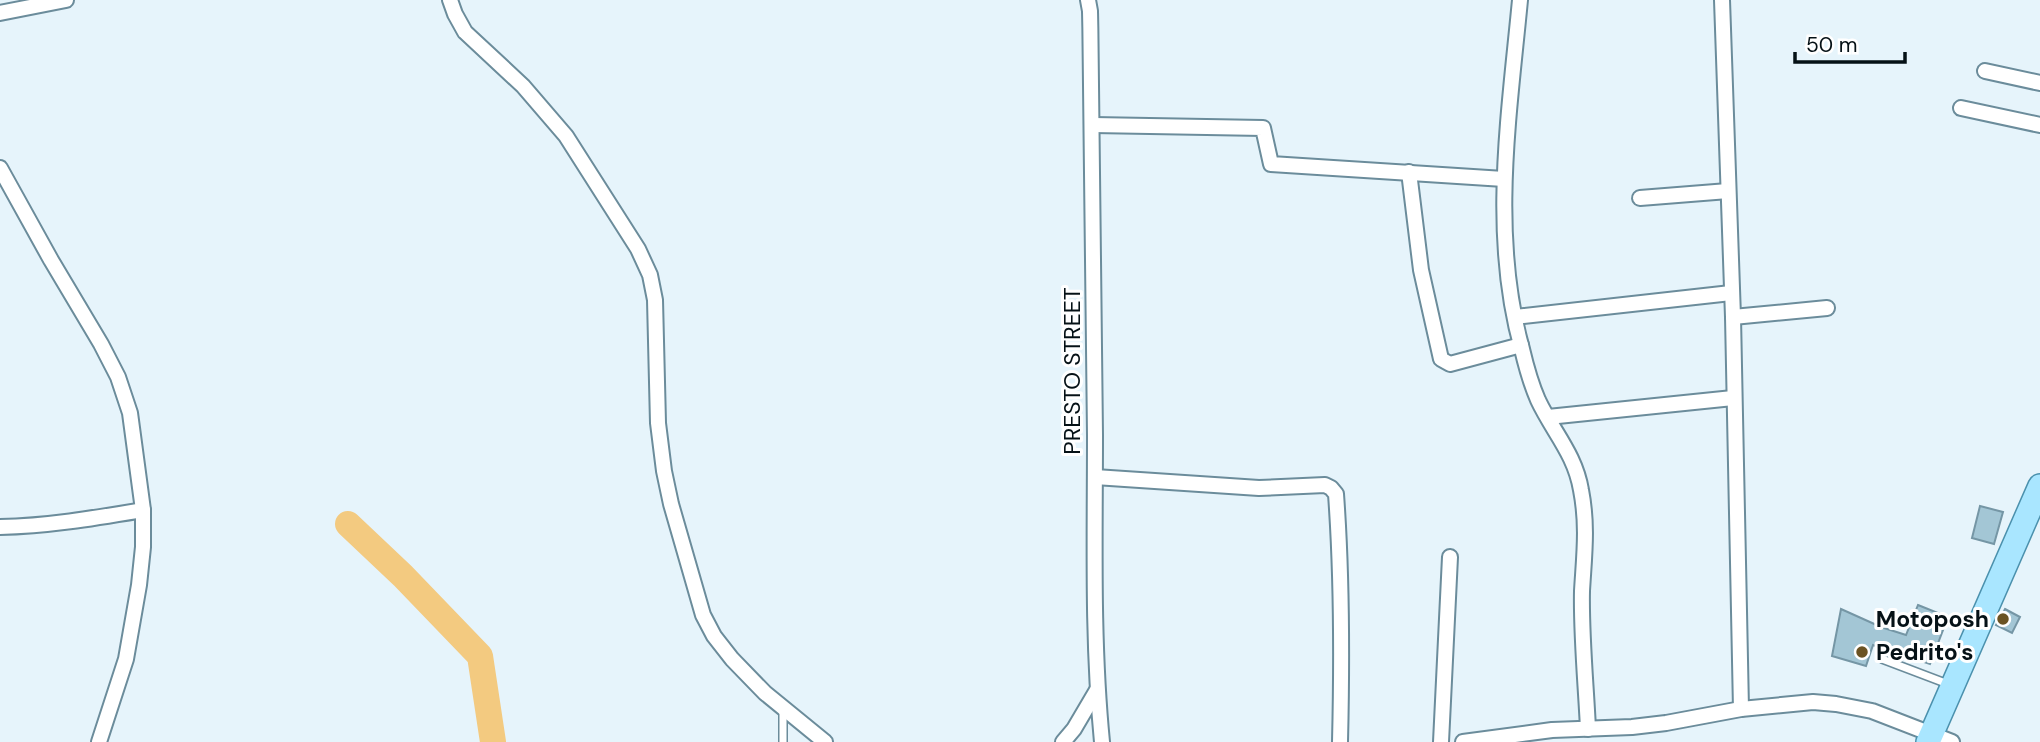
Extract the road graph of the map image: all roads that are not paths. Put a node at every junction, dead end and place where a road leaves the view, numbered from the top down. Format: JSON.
{"nodes":[{"id":1,"x":66,"y":0,"type":"edge"},
{"id":2,"x":450,"y":0,"type":"edge"},
{"id":3,"x":1088,"y":0,"type":"edge"},
{"id":4,"x":1520,"y":0,"type":"edge"},
{"id":5,"x":1722,"y":0,"type":"edge"},
{"id":6,"x":0,"y":13,"type":"edge"},
{"id":7,"x":1985,"y":71,"type":"dead end"},
{"id":8,"x":2040,"y":82,"type":"edge"},
{"id":9,"x":1961,"y":108,"type":"dead end"},
{"id":10,"x":1093,"y":125,"type":"junction"},
{"id":11,"x":2040,"y":125,"type":"edge"},
{"id":12,"x":0,"y":168,"type":"edge"},
{"id":13,"x":1409,"y":172,"type":"junction"},
{"id":14,"x":1504,"y":179,"type":"junction"},
{"id":15,"x":1728,"y":191,"type":"junction"},
{"id":16,"x":1640,"y":198,"type":"dead end"},
{"id":17,"x":1731,"y":293,"type":"junction"},
{"id":18,"x":1827,"y":308,"type":"dead end"},
{"id":19,"x":1515,"y":317,"type":"junction"},
{"id":20,"x":1733,"y":317,"type":"junction"},
{"id":21,"x":1521,"y":345,"type":"junction"},
{"id":22,"x":1733,"y":398,"type":"junction"},
{"id":23,"x":1548,"y":417,"type":"junction"},
{"id":24,"x":1095,"y":477,"type":"junction"},
{"id":25,"x":2040,"y":486,"type":"edge"},
{"id":26,"x":143,"y":510,"type":"junction"},
{"id":27,"x":0,"y":527,"type":"edge"},
{"id":28,"x":1450,"y":557,"type":"dead end"},
{"id":29,"x":1882,"y":659,"type":"dead end"},
{"id":30,"x":1952,"y":686,"type":"junction"},
{"id":31,"x":1097,"y":690,"type":"junction"},
{"id":32,"x":783,"y":708,"type":"junction"},
{"id":33,"x":1741,"y":709,"type":"junction"},
{"id":34,"x":1588,"y":729,"type":"junction"},
{"id":35,"x":1937,"y":739,"type":"edge"},
{"id":36,"x":100,"y":742,"type":"edge"},
{"id":37,"x":783,"y":742,"type":"edge"},
{"id":38,"x":825,"y":742,"type":"edge"},
{"id":39,"x":1063,"y":742,"type":"edge"},
{"id":40,"x":1102,"y":742,"type":"edge"},
{"id":41,"x":1340,"y":742,"type":"edge"},
{"id":42,"x":1441,"y":742,"type":"edge"},
{"id":43,"x":1463,"y":742,"type":"edge"}],
"edges":[{"from":1,"to":6,"type":"street"},
{"from":2,"to":32,"type":"street"},
{"from":3,"to":10,"type":"street","name":"PRESTO STREET"},
{"from":4,"to":14,"type":"street"},
{"from":5,"to":15,"type":"street"},
{"from":7,"to":8,"type":"street"},
{"from":9,"to":11,"type":"street"},
{"from":10,"to":13,"type":"street"},
{"from":10,"to":24,"type":"street","name":"PRESTO STREET"},
{"from":12,"to":26,"type":"street"},
{"from":13,"to":14,"type":"street"},
{"from":13,"to":21,"type":"street"},
{"from":14,"to":19,"type":"street"},
{"from":15,"to":16,"type":"street"},
{"from":15,"to":17,"type":"street"},
{"from":17,"to":19,"type":"street"},
{"from":17,"to":20,"type":"street"},
{"from":18,"to":20,"type":"street"},
{"from":19,"to":21,"type":"street"},
{"from":20,"to":22,"type":"street"},
{"from":21,"to":23,"type":"street"},
{"from":22,"to":23,"type":"street"},
{"from":22,"to":33,"type":"street"},
{"from":23,"to":34,"type":"street"},
{"from":24,"to":31,"type":"street","name":"PRESTO STREET"},
{"from":24,"to":41,"type":"street"},
{"from":25,"to":30,"type":"main road"},
{"from":26,"to":27,"type":"street"},
{"from":26,"to":36,"type":"street"},
{"from":28,"to":42,"type":"street"},
{"from":29,"to":30,"type":"lane"},
{"from":30,"to":35,"type":"main road"},
{"from":31,"to":39,"type":"street"},
{"from":31,"to":40,"type":"street","name":"PRESTO STREET"},
{"from":32,"to":37,"type":"lane"},
{"from":32,"to":38,"type":"street"},
{"from":33,"to":34,"type":"street"},
{"from":33,"to":35,"type":"street"},
{"from":34,"to":43,"type":"street"}]}
